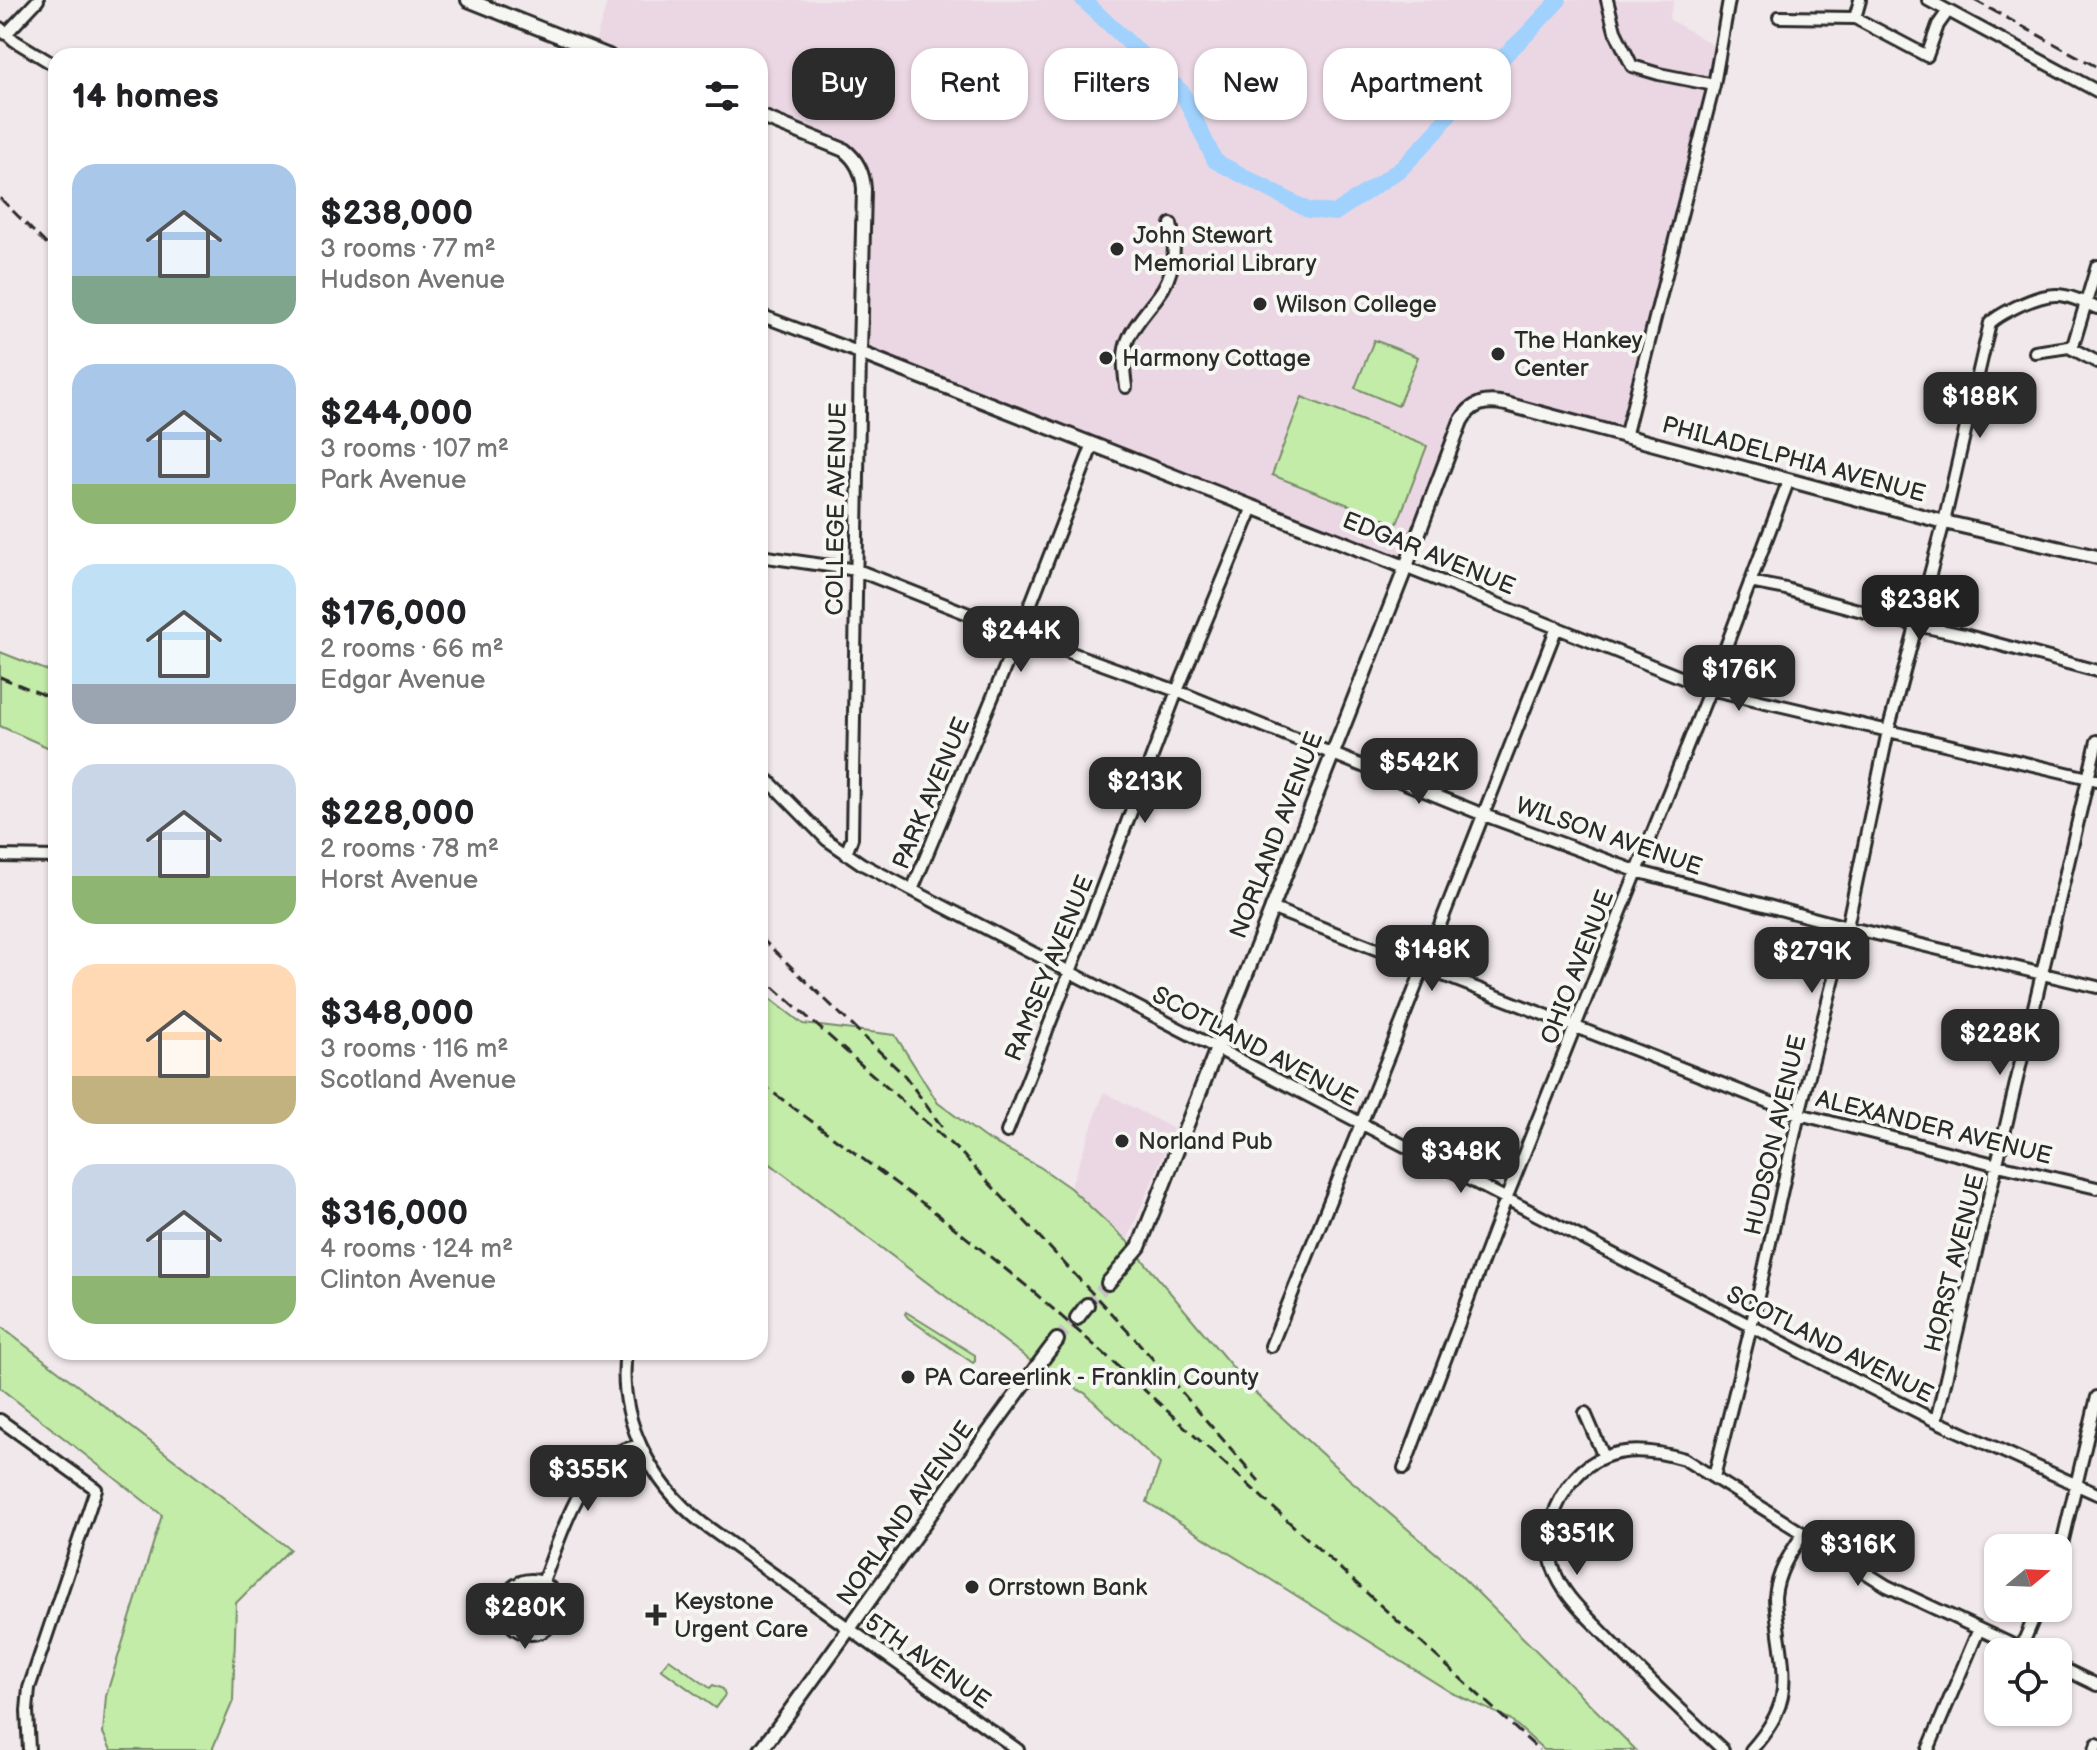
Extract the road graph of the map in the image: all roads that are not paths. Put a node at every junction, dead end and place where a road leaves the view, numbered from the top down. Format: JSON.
{"nodes":[{"id":1,"x":38,"y":0,"type":"edge"},
{"id":2,"x":468,"y":0,"type":"edge"},
{"id":3,"x":1607,"y":0,"type":"edge"},
{"id":4,"x":1729,"y":0,"type":"edge"},
{"id":5,"x":1860,"y":0,"type":"edge"},
{"id":6,"x":1928,"y":0,"type":"edge"},
{"id":7,"x":1948,"y":11,"type":"junction"},
{"id":8,"x":1779,"y":17,"type":"dead end"},
{"id":9,"x":1855,"y":18,"type":"junction"},
{"id":10,"x":3,"y":31,"type":"edge"},
{"id":11,"x":589,"y":48,"type":"edge"},
{"id":12,"x":48,"y":61,"type":"edge"},
{"id":13,"x":1714,"y":85,"type":"junction"},
{"id":14,"x":2097,"y":91,"type":"edge"},
{"id":15,"x":768,"y":119,"type":"edge"},
{"id":16,"x":1171,"y":224,"type":"dead end"},
{"id":17,"x":2097,"y":266,"type":"edge"},
{"id":18,"x":2086,"y":303,"type":"junction"},
{"id":19,"x":2097,"y":308,"type":"edge"},
{"id":20,"x":768,"y":318,"type":"edge"},
{"id":21,"x":2072,"y":349,"type":"junction"},
{"id":22,"x":2035,"y":352,"type":"dead end"},
{"id":23,"x":860,"y":353,"type":"junction"},
{"id":24,"x":2097,"y":362,"type":"edge"},
{"id":25,"x":1126,"y":387,"type":"dead end"},
{"id":26,"x":1480,"y":402,"type":"joint"},
{"id":27,"x":1625,"y":437,"type":"junction"},
{"id":28,"x":1093,"y":444,"type":"junction"},
{"id":29,"x":1788,"y":482,"type":"junction"},
{"id":30,"x":1253,"y":507,"type":"junction"},
{"id":31,"x":1944,"y":522,"type":"junction"},
{"id":32,"x":768,"y":557,"type":"edge"},
{"id":33,"x":2097,"y":557,"type":"edge"},
{"id":34,"x":1405,"y":567,"type":"junction"},
{"id":35,"x":857,"y":570,"type":"junction"},
{"id":36,"x":1750,"y":582,"type":"junction"},
{"id":37,"x":1917,"y":625,"type":"junction"},
{"id":38,"x":1557,"y":627,"type":"junction"},
{"id":39,"x":1019,"y":634,"type":"junction"},
{"id":40,"x":2097,"y":671,"type":"edge"},
{"id":41,"x":1710,"y":689,"type":"junction"},
{"id":42,"x":1177,"y":691,"type":"junction"},
{"id":43,"x":1888,"y":731,"type":"junction"},
{"id":44,"x":2097,"y":741,"type":"edge"},
{"id":45,"x":1332,"y":752,"type":"junction"},
{"id":46,"x":2092,"y":779,"type":"edge"},
{"id":47,"x":768,"y":780,"type":"edge"},
{"id":48,"x":1484,"y":815,"type":"junction"},
{"id":49,"x":846,"y":854,"type":"junction"},
{"id":50,"x":0,"y":856,"type":"edge"},
{"id":51,"x":48,"y":857,"type":"edge"},
{"id":52,"x":1636,"y":871,"type":"junction"},
{"id":53,"x":912,"y":890,"type":"junction"},
{"id":54,"x":1271,"y":908,"type":"junction"},
{"id":55,"x":1847,"y":927,"type":"junction"},
{"id":56,"x":1423,"y":968,"type":"junction"},
{"id":57,"x":1070,"y":972,"type":"junction"},
{"id":58,"x":2040,"y":974,"type":"junction"},
{"id":59,"x":2097,"y":987,"type":"edge"},
{"id":60,"x":1576,"y":1026,"type":"junction"},
{"id":61,"x":1218,"y":1048,"type":"junction"},
{"id":62,"x":1799,"y":1114,"type":"junction"},
{"id":63,"x":1361,"y":1124,"type":"junction"},
{"id":64,"x":1007,"y":1132,"type":"dead end"},
{"id":65,"x":1998,"y":1165,"type":"junction"},
{"id":66,"x":2097,"y":1188,"type":"edge"},
{"id":67,"x":1506,"y":1199,"type":"junction"},
{"id":68,"x":1108,"y":1283,"type":"tunnel mouth"},
{"id":69,"x":1087,"y":1305,"type":"tunnel mouth"},
{"id":70,"x":1077,"y":1318,"type":"tunnel mouth"},
{"id":71,"x":1751,"y":1327,"type":"junction"},
{"id":72,"x":1057,"y":1340,"type":"tunnel mouth"},
{"id":73,"x":1271,"y":1346,"type":"dead end"},
{"id":74,"x":626,"y":1360,"type":"edge"},
{"id":75,"x":2097,"y":1397,"type":"edge"},
{"id":76,"x":1585,"y":1413,"type":"dead end"},
{"id":77,"x":0,"y":1420,"type":"edge"},
{"id":78,"x":1936,"y":1421,"type":"junction"},
{"id":79,"x":640,"y":1445,"type":"junction"},
{"id":80,"x":1604,"y":1457,"type":"junction"},
{"id":81,"x":1404,"y":1468,"type":"dead end"},
{"id":82,"x":1714,"y":1477,"type":"junction"},
{"id":83,"x":2076,"y":1484,"type":"junction"},
{"id":84,"x":2097,"y":1494,"type":"edge"},
{"id":85,"x":1803,"y":1534,"type":"junction"},
{"id":86,"x":2064,"y":1534,"type":"edge"},
{"id":87,"x":543,"y":1582,"type":"junction"},
{"id":88,"x":1979,"y":1629,"type":"junction"},
{"id":89,"x":849,"y":1630,"type":"junction"},
{"id":90,"x":1998,"y":1638,"type":"edge"},
{"id":91,"x":2072,"y":1673,"type":"edge"},
{"id":92,"x":2097,"y":1685,"type":"edge"},
{"id":93,"x":2097,"y":1744,"type":"edge"},
{"id":94,"x":29,"y":1750,"type":"edge"},
{"id":95,"x":761,"y":1750,"type":"edge"},
{"id":96,"x":1018,"y":1750,"type":"edge"},
{"id":97,"x":1723,"y":1750,"type":"edge"},
{"id":98,"x":1751,"y":1750,"type":"edge"},
{"id":99,"x":1928,"y":1750,"type":"edge"},
{"id":100,"x":2095,"y":1750,"type":"edge"}],
"edges":[{"from":1,"to":10,"type":"street"},
{"from":2,"to":11,"type":"main road"},
{"from":3,"to":13,"type":"street"},
{"from":4,"to":13,"type":"street"},
{"from":5,"to":9,"type":"street"},
{"from":6,"to":7,"type":"street"},
{"from":7,"to":9,"type":"street"},
{"from":7,"to":14,"type":"street"},
{"from":8,"to":9,"type":"street"},
{"from":10,"to":12,"type":"street"},
{"from":13,"to":27,"type":"street"},
{"from":15,"to":23,"type":"main road","name":"COLLEGE AVENUE"},
{"from":16,"to":25,"type":"street"},
{"from":17,"to":18,"type":"street"},
{"from":18,"to":19,"type":"street","name":"HUDSON AVENUE"},
{"from":18,"to":21,"type":"street"},
{"from":18,"to":31,"type":"street","name":"HUDSON AVENUE"},
{"from":20,"to":23,"type":"street","name":"EDGAR AVENUE"},
{"from":21,"to":22,"type":"street"},
{"from":21,"to":24,"type":"street"},
{"from":23,"to":28,"type":"main road","name":"EDGAR AVENUE"},
{"from":23,"to":35,"type":"street","name":"COLLEGE AVENUE"},
{"from":26,"to":27,"type":"main road","name":"PHILADELPHIA AVENUE"},
{"from":26,"to":34,"type":"main road","name":"NORLAND AVENUE"},
{"from":27,"to":29,"type":"main road","name":"PHILADELPHIA AVENUE"},
{"from":28,"to":30,"type":"main road","name":"EDGAR AVENUE"},
{"from":28,"to":39,"type":"street","name":"PARK AVENUE"},
{"from":29,"to":31,"type":"main road","name":"PHILADELPHIA AVENUE"},
{"from":29,"to":36,"type":"street","name":"OHIO AVENUE"},
{"from":30,"to":34,"type":"main road","name":"EDGAR AVENUE"},
{"from":30,"to":42,"type":"street","name":"RAMSEY AVENUE"},
{"from":31,"to":33,"type":"main road","name":"PHILADELPHIA AVENUE"},
{"from":31,"to":37,"type":"street","name":"HUDSON AVENUE"},
{"from":32,"to":35,"type":"street","name":"WILSON AVENUE"},
{"from":34,"to":38,"type":"street","name":"EDGAR AVENUE"},
{"from":34,"to":45,"type":"main road","name":"NORLAND AVENUE"},
{"from":35,"to":39,"type":"street","name":"WILSON AVENUE"},
{"from":35,"to":49,"type":"street","name":"COLLEGE AVENUE"},
{"from":36,"to":37,"type":"street"},
{"from":36,"to":41,"type":"street","name":"OHIO AVENUE"},
{"from":37,"to":40,"type":"street"},
{"from":37,"to":43,"type":"street","name":"HUDSON AVENUE"},
{"from":38,"to":41,"type":"street","name":"EDGAR AVENUE"},
{"from":38,"to":48,"type":"street"},
{"from":39,"to":42,"type":"street","name":"WILSON AVENUE"},
{"from":39,"to":53,"type":"street","name":"PARK AVENUE"},
{"from":41,"to":43,"type":"street","name":"EDGAR AVENUE"},
{"from":41,"to":52,"type":"street","name":"OHIO AVENUE"},
{"from":42,"to":45,"type":"street","name":"WILSON AVENUE"},
{"from":42,"to":57,"type":"street","name":"RAMSEY AVENUE"},
{"from":43,"to":46,"type":"street","name":"EDGAR AVENUE"},
{"from":43,"to":55,"type":"street","name":"HUDSON AVENUE"},
{"from":44,"to":46,"type":"street","name":"HORST AVENUE"},
{"from":45,"to":48,"type":"street","name":"WILSON AVENUE"},
{"from":45,"to":54,"type":"main road","name":"NORLAND AVENUE"},
{"from":46,"to":58,"type":"street","name":"HORST AVENUE"},
{"from":47,"to":49,"type":"street","name":"SCOTLAND AVENUE"},
{"from":48,"to":52,"type":"street","name":"WILSON AVENUE"},
{"from":48,"to":56,"type":"street"},
{"from":49,"to":53,"type":"street","name":"SCOTLAND AVENUE"},
{"from":50,"to":51,"type":"street"},
{"from":52,"to":55,"type":"street","name":"WILSON AVENUE"},
{"from":52,"to":60,"type":"street","name":"OHIO AVENUE"},
{"from":53,"to":57,"type":"street","name":"SCOTLAND AVENUE"},
{"from":54,"to":56,"type":"street","name":"ALEXANDER AVENUE"},
{"from":54,"to":61,"type":"main road","name":"NORLAND AVENUE"},
{"from":55,"to":58,"type":"street","name":"WILSON AVENUE"},
{"from":55,"to":62,"type":"street","name":"HUDSON AVENUE"},
{"from":56,"to":60,"type":"street","name":"ALEXANDER AVENUE"},
{"from":56,"to":63,"type":"street"},
{"from":57,"to":61,"type":"street","name":"SCOTLAND AVENUE"},
{"from":57,"to":64,"type":"street","name":"RAMSEY AVENUE"},
{"from":58,"to":59,"type":"street","name":"WILSON AVENUE"},
{"from":58,"to":65,"type":"street","name":"HORST AVENUE"},
{"from":60,"to":62,"type":"street","name":"ALEXANDER AVENUE"},
{"from":60,"to":67,"type":"street","name":"OHIO AVENUE"},
{"from":61,"to":63,"type":"street","name":"SCOTLAND AVENUE"},
{"from":61,"to":68,"type":"main road","name":"NORLAND AVENUE"},
{"from":62,"to":65,"type":"street","name":"ALEXANDER AVENUE"},
{"from":62,"to":71,"type":"street","name":"HUDSON AVENUE"},
{"from":63,"to":67,"type":"street","name":"SCOTLAND AVENUE"},
{"from":63,"to":73,"type":"street"},
{"from":65,"to":66,"type":"street","name":"ALEXANDER AVENUE"},
{"from":65,"to":78,"type":"street","name":"HORST AVENUE"},
{"from":67,"to":71,"type":"street","name":"SCOTLAND AVENUE"},
{"from":67,"to":81,"type":"street","name":"OHIO AVENUE"},
{"from":69,"to":70,"type":"main road"},
{"from":71,"to":78,"type":"street","name":"SCOTLAND AVENUE"},
{"from":71,"to":82,"type":"street","name":"HUDSON AVENUE"},
{"from":72,"to":89,"type":"main road","name":"NORLAND AVENUE"},
{"from":74,"to":79,"type":"street","name":"5TH AVENUE"},
{"from":75,"to":83,"type":"street"},
{"from":76,"to":80,"type":"street"},
{"from":77,"to":94,"type":"street"},
{"from":78,"to":83,"type":"street","name":"SCOTLAND AVENUE"},
{"from":79,"to":87,"type":"street"},
{"from":79,"to":89,"type":"street","name":"5TH AVENUE"},
{"from":80,"to":82,"type":"street"},
{"from":80,"to":97,"type":"street"},
{"from":82,"to":85,"type":"street"},
{"from":83,"to":84,"type":"street","name":"SCOTLAND AVENUE"},
{"from":83,"to":86,"type":"street"},
{"from":85,"to":88,"type":"street"},
{"from":85,"to":98,"type":"street"},
{"from":87,"to":87,"type":"street"},
{"from":88,"to":90,"type":"street"},
{"from":88,"to":99,"type":"street"},
{"from":89,"to":95,"type":"main road","name":"NORLAND AVENUE"},
{"from":89,"to":96,"type":"street","name":"5TH AVENUE"},
{"from":91,"to":92,"type":"street"},
{"from":93,"to":100,"type":"street"}]}
